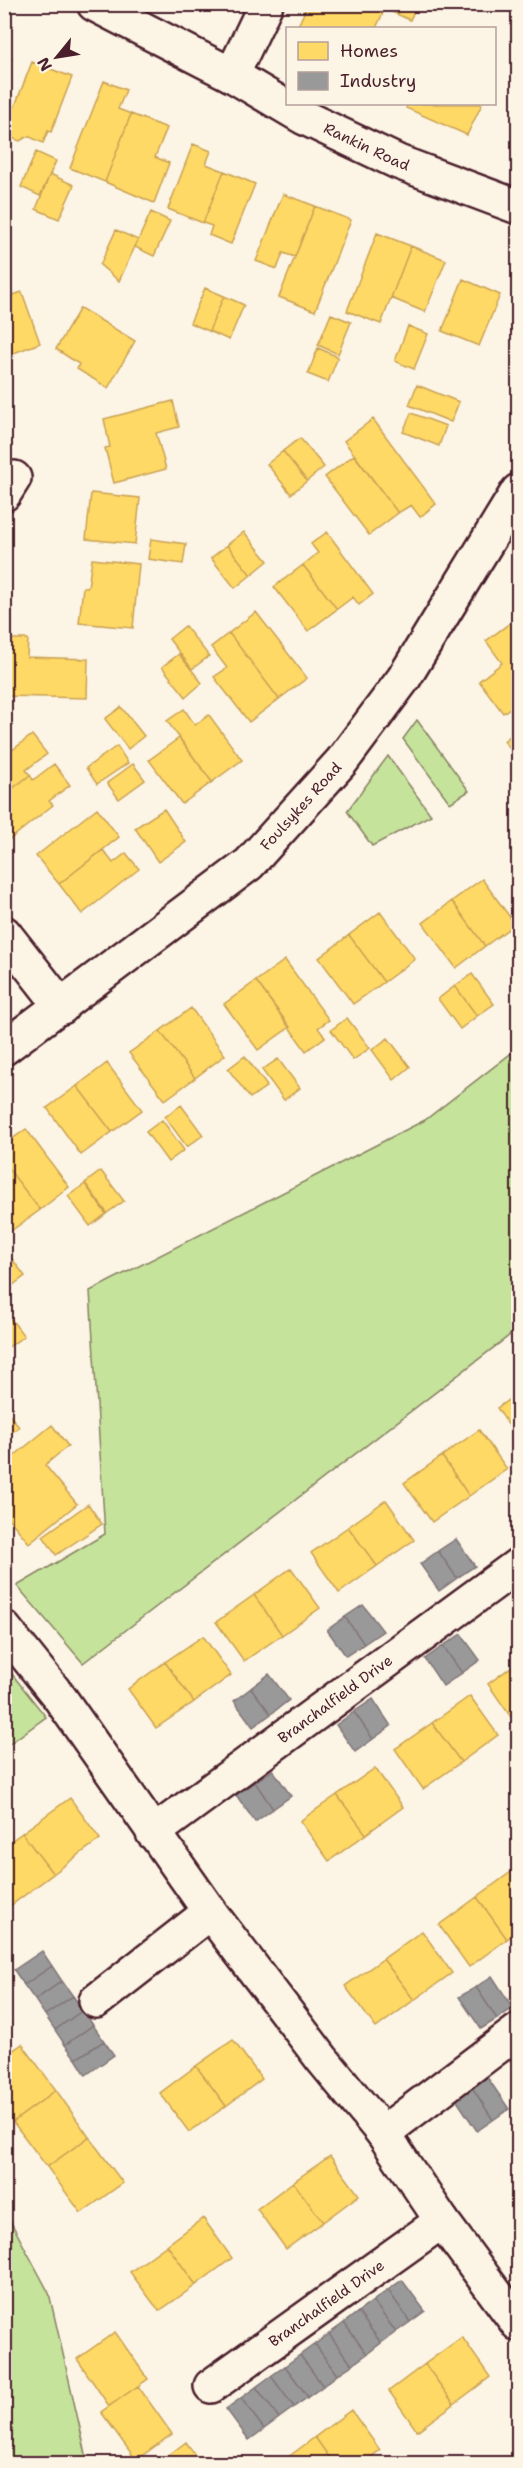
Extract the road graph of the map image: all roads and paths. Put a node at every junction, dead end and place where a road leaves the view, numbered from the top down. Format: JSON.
{"nodes":[{"id":1,"x":94,"y":4,"type":"edge"},
{"id":2,"x":266,"y":4,"type":"edge"},
{"id":3,"x":232,"y":75,"type":"junction"},
{"id":4,"x":519,"y":207,"type":"edge"},
{"id":5,"x":519,"y":491,"type":"edge"},
{"id":6,"x":4,"y":933,"type":"edge"},
{"id":7,"x":62,"y":1007,"type":"junction"},
{"id":8,"x":4,"y":1048,"type":"edge"},
{"id":9,"x":519,"y":1565,"type":"edge"},
{"id":10,"x":4,"y":1628,"type":"edge"},
{"id":11,"x":153,"y":1833,"type":"junction"},
{"id":12,"x":210,"y":1912,"type":"junction"},
{"id":13,"x":96,"y":2001,"type":"dead end"},
{"id":14,"x":519,"y":2031,"type":"edge"},
{"id":15,"x":383,"y":2133,"type":"junction"},
{"id":16,"x":442,"y":2221,"type":"junction"},
{"id":17,"x":519,"y":2324,"type":"edge"},
{"id":18,"x":212,"y":2386,"type":"dead end"}],
"edges":[{"from":1,"to":3,"type":"street","name":"Rankin Road"},
{"from":2,"to":3,"type":"street"},
{"from":3,"to":4,"type":"street","name":"Rankin Road"},
{"from":5,"to":7,"type":"street","name":"Foulsykes Road"},
{"from":6,"to":7,"type":"street"},
{"from":7,"to":8,"type":"street","name":"Foulsykes Road"},
{"from":9,"to":11,"type":"street","name":"Branchalfield Drive"},
{"from":10,"to":11,"type":"street"},
{"from":11,"to":12,"type":"street"},
{"from":12,"to":13,"type":"street"},
{"from":12,"to":15,"type":"street"},
{"from":14,"to":15,"type":"street"},
{"from":15,"to":16,"type":"street"},
{"from":16,"to":17,"type":"street"},
{"from":16,"to":18,"type":"street","name":"Branchalfield Drive"}]}
